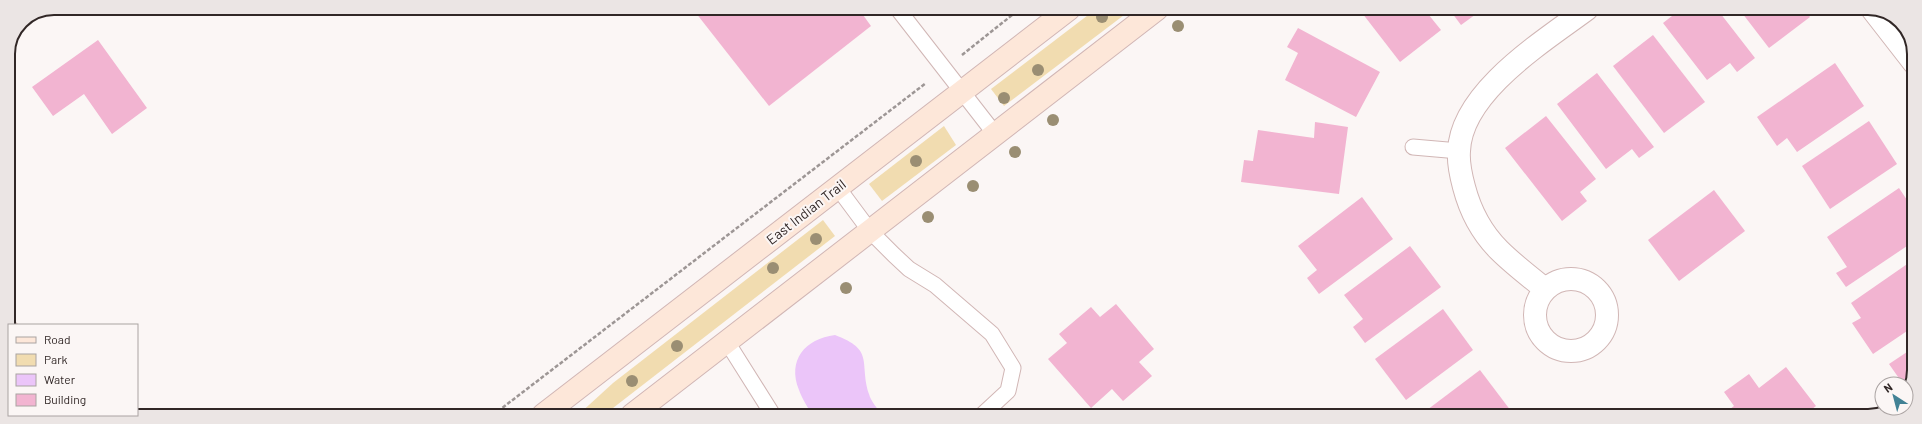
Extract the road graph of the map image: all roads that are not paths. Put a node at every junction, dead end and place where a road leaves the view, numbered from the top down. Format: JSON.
{"nodes":[{"id":1,"x":902,"y":15,"type":"edge"},
{"id":2,"x":1060,"y":15,"type":"edge"},
{"id":3,"x":1149,"y":15,"type":"edge"},
{"id":4,"x":1579,"y":15,"type":"edge"},
{"id":5,"x":1878,"y":17,"type":"edge"},
{"id":6,"x":1907,"y":54,"type":"edge"},
{"id":7,"x":962,"y":91,"type":"junction"},
{"id":8,"x":995,"y":134,"type":"junction"},
{"id":9,"x":1413,"y":147,"type":"dead end"},
{"id":10,"x":1459,"y":151,"type":"junction"},
{"id":11,"x":838,"y":188,"type":"junction"},
{"id":12,"x":870,"y":231,"type":"junction"},
{"id":13,"x":1545,"y":290,"type":"dead end"},
{"id":14,"x":727,"y":342,"type":"junction"},
{"id":15,"x":551,"y":409,"type":"edge"},
{"id":16,"x":640,"y":409,"type":"edge"},
{"id":17,"x":768,"y":409,"type":"edge"},
{"id":18,"x":989,"y":409,"type":"edge"}],
"edges":[{"from":1,"to":7,"type":"lane"},
{"from":2,"to":7,"type":"main road","name":"East Indian Trail"},
{"from":3,"to":8,"type":"main road"},
{"from":4,"to":10,"type":"street"},
{"from":5,"to":6,"type":"street"},
{"from":7,"to":8,"type":"lane"},
{"from":7,"to":11,"type":"main road","name":"East Indian Trail"},
{"from":8,"to":12,"type":"main road"},
{"from":9,"to":10,"type":"lane"},
{"from":10,"to":13,"type":"street"},
{"from":11,"to":12,"type":"lane"},
{"from":11,"to":15,"type":"main road","name":"East Indian Trail"},
{"from":12,"to":14,"type":"main road"},
{"from":12,"to":18,"type":"lane"},
{"from":14,"to":16,"type":"main road"},
{"from":14,"to":17,"type":"lane"}]}
